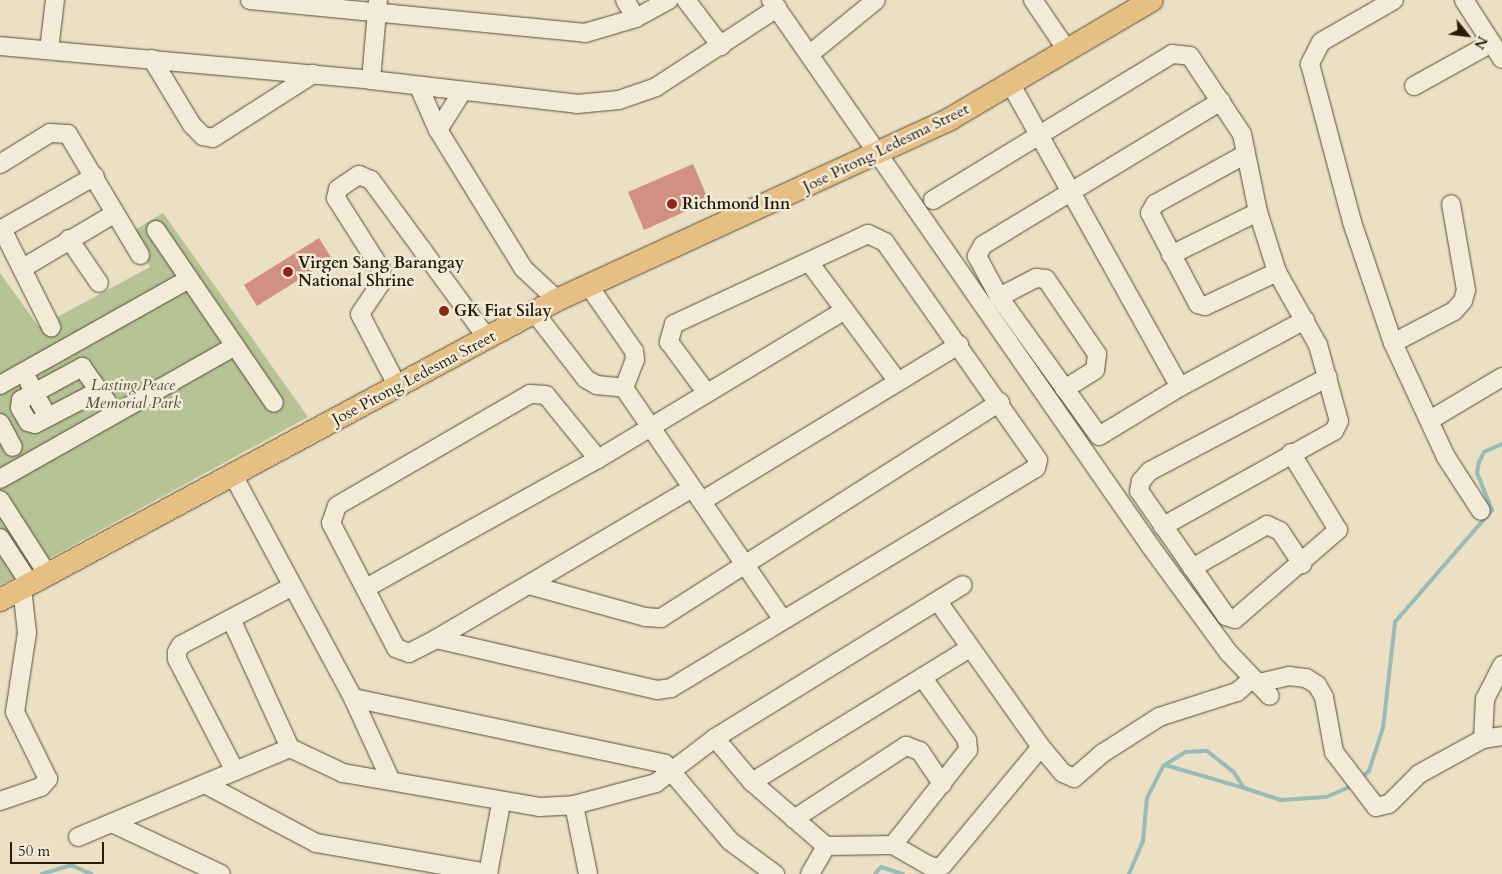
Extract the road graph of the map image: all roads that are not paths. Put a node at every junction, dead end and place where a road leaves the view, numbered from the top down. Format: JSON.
{"nodes":[{"id":1,"x":56,"y":0,"type":"edge"},
{"id":2,"x":250,"y":0,"type":"edge"},
{"id":3,"x":625,"y":0,"type":"edge"},
{"id":4,"x":669,"y":0,"type":"edge"},
{"id":5,"x":686,"y":0,"type":"edge"},
{"id":6,"x":1034,"y":0,"type":"edge"},
{"id":7,"x":1152,"y":0,"type":"edge"},
{"id":8,"x":1394,"y":0,"type":"edge"},
{"id":9,"x":1464,"y":0,"type":"edge"},
{"id":10,"x":869,"y":2,"type":"edge"},
{"id":11,"x":774,"y":4,"type":"edge"},
{"id":12,"x":377,"y":5,"type":"edge"},
{"id":13,"x":636,"y":18,"type":"junction"},
{"id":14,"x":1492,"y":43,"type":"junction"},
{"id":15,"x":0,"y":46,"type":"edge"},
{"id":16,"x":720,"y":46,"type":"junction"},
{"id":17,"x":49,"y":50,"type":"junction"},
{"id":18,"x":1067,"y":50,"type":"junction"},
{"id":19,"x":810,"y":54,"type":"junction"},
{"id":20,"x":152,"y":59,"type":"junction"},
{"id":21,"x":1502,"y":59,"type":"edge"},
{"id":22,"x":313,"y":74,"type":"junction"},
{"id":23,"x":371,"y":80,"type":"junction"},
{"id":24,"x":1010,"y":83,"type":"junction"},
{"id":25,"x":1414,"y":86,"type":"dead end"},
{"id":26,"x":419,"y":88,"type":"junction"},
{"id":27,"x":462,"y":92,"type":"junction"},
{"id":28,"x":1221,"y":100,"type":"junction"},
{"id":29,"x":438,"y":130,"type":"junction"},
{"id":30,"x":1038,"y":138,"type":"junction"},
{"id":31,"x":878,"y":154,"type":"junction"},
{"id":32,"x":1246,"y":154,"type":"junction"},
{"id":33,"x":0,"y":164,"type":"edge"},
{"id":34,"x":95,"y":176,"type":"junction"},
{"id":35,"x":1068,"y":191,"type":"junction"},
{"id":36,"x":933,"y":200,"type":"dead end"},
{"id":37,"x":1451,"y":204,"type":"dead end"},
{"id":38,"x":1258,"y":212,"type":"junction"},
{"id":39,"x":114,"y":214,"type":"junction"},
{"id":40,"x":1,"y":230,"type":"edge"},
{"id":41,"x":156,"y":230,"type":"dead end"},
{"id":42,"x":68,"y":239,"type":"junction"},
{"id":43,"x":1171,"y":255,"type":"junction"},
{"id":44,"x":140,"y":256,"type":"dead end"},
{"id":45,"x":808,"y":262,"type":"junction"},
{"id":46,"x":23,"y":268,"type":"junction"},
{"id":47,"x":1277,"y":272,"type":"junction"},
{"id":48,"x":189,"y":279,"type":"junction"},
{"id":49,"x":99,"y":283,"type":"dead end"},
{"id":50,"x":589,"y":286,"type":"junction"},
{"id":51,"x":999,"y":297,"type":"junction"},
{"id":52,"x":557,"y":300,"type":"junction"},
{"id":53,"x":845,"y":310,"type":"junction"},
{"id":54,"x":535,"y":313,"type":"junction"},
{"id":55,"x":1306,"y":320,"type":"junction"},
{"id":56,"x":51,"y":327,"type":"dead end"},
{"id":57,"x":487,"y":338,"type":"junction"},
{"id":58,"x":1393,"y":343,"type":"junction"},
{"id":59,"x":959,"y":345,"type":"junction"},
{"id":60,"x":235,"y":346,"type":"junction"},
{"id":61,"x":24,"y":372,"type":"junction"},
{"id":62,"x":1328,"y":376,"type":"junction"},
{"id":63,"x":1502,"y":377,"type":"edge"},
{"id":64,"x":898,"y":382,"type":"junction"},
{"id":65,"x":0,"y":385,"type":"edge"},
{"id":66,"x":398,"y":387,"type":"junction"},
{"id":67,"x":1180,"y":387,"type":"junction"},
{"id":68,"x":624,"y":388,"type":"junction"},
{"id":69,"x":1065,"y":389,"type":"junction"},
{"id":70,"x":100,"y":390,"type":"junction"},
{"id":71,"x":34,"y":392,"type":"junction"},
{"id":72,"x":706,"y":392,"type":"junction"},
{"id":73,"x":1000,"y":402,"type":"junction"},
{"id":74,"x":274,"y":403,"type":"dead end"},
{"id":75,"x":115,"y":414,"type":"junction"},
{"id":76,"x":1430,"y":420,"type":"junction"},
{"id":77,"x":0,"y":423,"type":"edge"},
{"id":78,"x":649,"y":425,"type":"junction"},
{"id":79,"x":1099,"y":436,"type":"junction"},
{"id":80,"x":7,"y":444,"type":"edge"},
{"id":81,"x":1081,"y":447,"type":"junction"},
{"id":82,"x":1291,"y":453,"type":"junction"},
{"id":83,"x":598,"y":459,"type":"junction"},
{"id":84,"x":233,"y":476,"type":"junction"},
{"id":85,"x":0,"y":479,"type":"edge"},
{"id":86,"x":697,"y":495,"type":"junction"},
{"id":87,"x":0,"y":500,"type":"edge"},
{"id":88,"x":1481,"y":511,"type":"dead end"},
{"id":89,"x":1163,"y":526,"type":"junction"},
{"id":90,"x":0,"y":538,"type":"edge"},
{"id":91,"x":1302,"y":564,"type":"junction"},
{"id":92,"x":746,"y":566,"type":"junction"},
{"id":93,"x":1192,"y":568,"type":"junction"},
{"id":94,"x":33,"y":582,"type":"junction"},
{"id":95,"x":529,"y":585,"type":"junction"},
{"id":96,"x":964,"y":585,"type":"dead end"},
{"id":97,"x":291,"y":587,"type":"junction"},
{"id":98,"x":366,"y":588,"type":"junction"},
{"id":99,"x":0,"y":600,"type":"edge"},
{"id":100,"x":938,"y":602,"type":"junction"},
{"id":101,"x":230,"y":619,"type":"junction"},
{"id":102,"x":783,"y":620,"type":"junction"},
{"id":103,"x":436,"y":639,"type":"junction"},
{"id":104,"x":970,"y":648,"type":"junction"},
{"id":105,"x":1502,"y":665,"type":"edge"},
{"id":106,"x":922,"y":677,"type":"junction"},
{"id":107,"x":1260,"y":686,"type":"junction"},
{"id":108,"x":353,"y":698,"type":"junction"},
{"id":109,"x":1493,"y":698,"type":"edge"},
{"id":110,"x":1502,"y":736,"type":"edge"},
{"id":111,"x":715,"y":738,"type":"junction"},
{"id":112,"x":1482,"y":739,"type":"junction"},
{"id":113,"x":1041,"y":747,"type":"junction"},
{"id":114,"x":290,"y":748,"type":"junction"},
{"id":115,"x":674,"y":770,"type":"junction"},
{"id":116,"x":235,"y":771,"type":"junction"},
{"id":117,"x":391,"y":781,"type":"junction"},
{"id":118,"x":752,"y":782,"type":"junction"},
{"id":119,"x":205,"y":784,"type":"junction"},
{"id":120,"x":942,"y":784,"type":"junction"},
{"id":121,"x":0,"y":801,"type":"edge"},
{"id":122,"x":501,"y":802,"type":"junction"},
{"id":123,"x":574,"y":805,"type":"junction"},
{"id":124,"x":794,"y":819,"type":"junction"},
{"id":125,"x":112,"y":823,"type":"junction"},
{"id":126,"x":78,"y":837,"type":"dead end"},
{"id":127,"x":893,"y":845,"type":"junction"},
{"id":128,"x":826,"y":846,"type":"junction"},
{"id":129,"x":488,"y":873,"type":"edge"},
{"id":130,"x":221,"y":874,"type":"edge"},
{"id":131,"x":588,"y":874,"type":"edge"},
{"id":132,"x":775,"y":874,"type":"edge"},
{"id":133,"x":810,"y":874,"type":"edge"}],
"edges":[{"from":1,"to":17,"type":"street"},
{"from":2,"to":12,"type":"street"},
{"from":3,"to":13,"type":"street"},
{"from":4,"to":13,"type":"street"},
{"from":5,"to":16,"type":"street"},
{"from":6,"to":18,"type":"street"},
{"from":7,"to":18,"type":"main road","name":"Jose Pitong Ledesma Street"},
{"from":8,"to":58,"type":"street"},
{"from":9,"to":14,"type":"street"},
{"from":10,"to":19,"type":"street"},
{"from":11,"to":16,"type":"street"},
{"from":11,"to":19,"type":"street"},
{"from":12,"to":13,"type":"street"},
{"from":12,"to":23,"type":"street"},
{"from":14,"to":21,"type":"street"},
{"from":14,"to":25,"type":"street"},
{"from":15,"to":17,"type":"street"},
{"from":16,"to":27,"type":"street"},
{"from":17,"to":20,"type":"street"},
{"from":18,"to":24,"type":"main road","name":"Jose Pitong Ledesma Street"},
{"from":19,"to":31,"type":"street"},
{"from":20,"to":22,"type":"street"},
{"from":20,"to":22,"type":"street"},
{"from":22,"to":23,"type":"street"},
{"from":23,"to":26,"type":"street"},
{"from":24,"to":30,"type":"street"},
{"from":24,"to":31,"type":"main road","name":"Jose Pitong Ledesma Street"},
{"from":26,"to":27,"type":"street"},
{"from":26,"to":29,"type":"street"},
{"from":27,"to":29,"type":"street"},
{"from":28,"to":30,"type":"street"},
{"from":28,"to":32,"type":"street"},
{"from":28,"to":35,"type":"street"},
{"from":29,"to":52,"type":"street"},
{"from":30,"to":35,"type":"street"},
{"from":30,"to":36,"type":"street"},
{"from":31,"to":50,"type":"main road","name":"Jose Pitong Ledesma Street"},
{"from":31,"to":81,"type":"street"},
{"from":32,"to":38,"type":"street"},
{"from":32,"to":43,"type":"street"},
{"from":33,"to":34,"type":"street"},
{"from":34,"to":39,"type":"street"},
{"from":34,"to":40,"type":"street"},
{"from":35,"to":51,"type":"street"},
{"from":35,"to":67,"type":"street"},
{"from":37,"to":58,"type":"street"},
{"from":38,"to":43,"type":"street"},
{"from":38,"to":47,"type":"street"},
{"from":39,"to":42,"type":"street"},
{"from":39,"to":44,"type":"street"},
{"from":40,"to":46,"type":"street"},
{"from":41,"to":48,"type":"street"},
{"from":42,"to":46,"type":"street"},
{"from":42,"to":49,"type":"street"},
{"from":43,"to":47,"type":"street"},
{"from":45,"to":53,"type":"street"},
{"from":45,"to":59,"type":"street"},
{"from":45,"to":72,"type":"street"},
{"from":46,"to":56,"type":"street"},
{"from":47,"to":55,"type":"street"},
{"from":48,"to":60,"type":"street"},
{"from":48,"to":61,"type":"street"},
{"from":50,"to":52,"type":"main road","name":"Jose Pitong Ledesma Street"},
{"from":50,"to":68,"type":"street"},
{"from":51,"to":69,"type":"street"},
{"from":51,"to":69,"type":"street"},
{"from":52,"to":54,"type":"main road","name":"Jose Pitong Ledesma Street"},
{"from":53,"to":64,"type":"street"},
{"from":53,"to":72,"type":"street"},
{"from":54,"to":57,"type":"main road","name":"Jose Pitong Ledesma Street"},
{"from":54,"to":68,"type":"street"},
{"from":55,"to":62,"type":"street"},
{"from":55,"to":67,"type":"street"},
{"from":57,"to":66,"type":"main road","name":"Jose Pitong Ledesma Street"},
{"from":57,"to":66,"type":"street"},
{"from":58,"to":76,"type":"street"},
{"from":59,"to":64,"type":"street"},
{"from":59,"to":73,"type":"street"},
{"from":60,"to":74,"type":"street"},
{"from":60,"to":75,"type":"street"},
{"from":61,"to":65,"type":"street"},
{"from":61,"to":71,"type":"street"},
{"from":62,"to":82,"type":"street"},
{"from":62,"to":89,"type":"street"},
{"from":63,"to":76,"type":"street"},
{"from":64,"to":86,"type":"street"},
{"from":66,"to":84,"type":"main road","name":"Jose Pitong Ledesma Street"},
{"from":67,"to":79,"type":"street"},
{"from":68,"to":78,"type":"street"},
{"from":69,"to":79,"type":"street"},
{"from":70,"to":71,"type":"street"},
{"from":70,"to":71,"type":"street"},
{"from":70,"to":75,"type":"street"},
{"from":72,"to":78,"type":"street"},
{"from":73,"to":92,"type":"street"},
{"from":73,"to":102,"type":"street"},
{"from":75,"to":85,"type":"street"},
{"from":76,"to":88,"type":"street"},
{"from":77,"to":80,"type":"street"},
{"from":78,"to":83,"type":"street"},
{"from":78,"to":86,"type":"street"},
{"from":79,"to":81,"type":"street"},
{"from":81,"to":107,"type":"street"},
{"from":82,"to":89,"type":"street"},
{"from":82,"to":91,"type":"street"},
{"from":83,"to":98,"type":"street"},
{"from":83,"to":98,"type":"street"},
{"from":84,"to":94,"type":"main road","name":"Jose Pitong Ledesma Street"},
{"from":84,"to":97,"type":"street"},
{"from":86,"to":92,"type":"street"},
{"from":86,"to":95,"type":"street"},
{"from":87,"to":94,"type":"street"},
{"from":89,"to":93,"type":"street"},
{"from":90,"to":94,"type":"street"},
{"from":91,"to":93,"type":"street"},
{"from":91,"to":93,"type":"street"},
{"from":92,"to":95,"type":"street"},
{"from":92,"to":102,"type":"street"},
{"from":94,"to":99,"type":"main road","name":"Jose Pitong Ledesma Street"},
{"from":94,"to":121,"type":"street"},
{"from":95,"to":103,"type":"street"},
{"from":96,"to":100,"type":"street"},
{"from":97,"to":101,"type":"street"},
{"from":97,"to":108,"type":"street"},
{"from":98,"to":103,"type":"street"},
{"from":100,"to":104,"type":"street"},
{"from":100,"to":111,"type":"street"},
{"from":101,"to":114,"type":"street"},
{"from":101,"to":116,"type":"street"},
{"from":102,"to":103,"type":"street"},
{"from":104,"to":106,"type":"street"},
{"from":104,"to":113,"type":"street"},
{"from":105,"to":109,"type":"street"},
{"from":106,"to":118,"type":"street"},
{"from":106,"to":120,"type":"street"},
{"from":107,"to":112,"type":"street"},
{"from":107,"to":113,"type":"street"},
{"from":108,"to":115,"type":"street"},
{"from":108,"to":117,"type":"street"},
{"from":109,"to":112,"type":"street"},
{"from":110,"to":112,"type":"street"},
{"from":111,"to":115,"type":"street"},
{"from":111,"to":118,"type":"street"},
{"from":113,"to":127,"type":"street"},
{"from":114,"to":116,"type":"street"},
{"from":114,"to":117,"type":"street"},
{"from":115,"to":123,"type":"street"},
{"from":115,"to":132,"type":"street"},
{"from":116,"to":119,"type":"street"},
{"from":117,"to":122,"type":"street"},
{"from":118,"to":124,"type":"street"},
{"from":119,"to":125,"type":"street"},
{"from":119,"to":129,"type":"street"},
{"from":120,"to":124,"type":"street"},
{"from":120,"to":127,"type":"street"},
{"from":122,"to":123,"type":"street"},
{"from":122,"to":129,"type":"street"},
{"from":123,"to":131,"type":"street"},
{"from":124,"to":128,"type":"street"},
{"from":125,"to":126,"type":"street"},
{"from":125,"to":130,"type":"street"},
{"from":127,"to":128,"type":"street"},
{"from":128,"to":133,"type":"street"}]}
